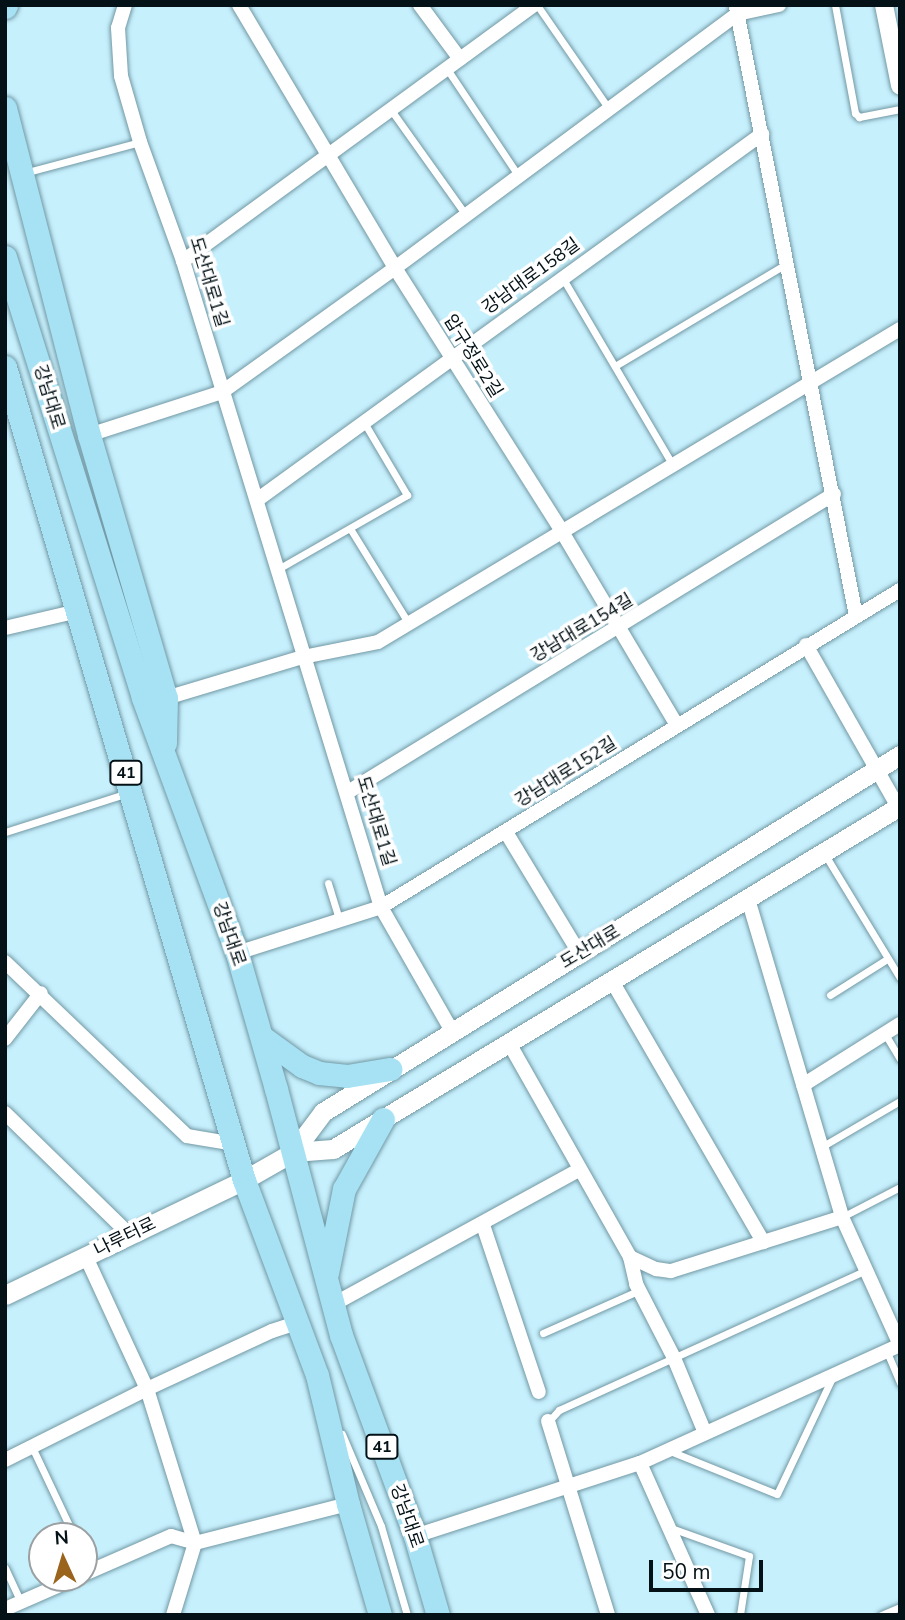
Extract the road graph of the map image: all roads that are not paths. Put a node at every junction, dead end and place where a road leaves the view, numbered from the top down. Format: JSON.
{"nodes":[{"id":1,"x":125,"y":5,"type":"edge"},
{"id":2,"x":420,"y":5,"type":"edge"},
{"id":3,"x":535,"y":5,"type":"edge"},
{"id":4,"x":779,"y":5,"type":"edge"},
{"id":5,"x":835,"y":5,"type":"edge"},
{"id":6,"x":884,"y":5,"type":"edge"},
{"id":7,"x":241,"y":6,"type":"edge"},
{"id":8,"x":736,"y":9,"type":"edge"},
{"id":9,"x":460,"y":59,"type":"junction"},
{"id":10,"x":447,"y":69,"type":"junction"},
{"id":11,"x":900,"y":85,"type":"edge"},
{"id":12,"x":5,"y":108,"type":"edge"},
{"id":13,"x":609,"y":109,"type":"junction"},
{"id":14,"x":900,"y":109,"type":"edge"},
{"id":15,"x":391,"y":110,"type":"junction"},
{"id":16,"x":762,"y":134,"type":"junction"},
{"id":17,"x":140,"y":142,"type":"junction"},
{"id":18,"x":329,"y":157,"type":"junction"},
{"id":19,"x":23,"y":174,"type":"junction"},
{"id":20,"x":518,"y":175,"type":"junction"},
{"id":21,"x":466,"y":215,"type":"junction"},
{"id":22,"x":5,"y":257,"type":"edge"},
{"id":23,"x":183,"y":261,"type":"junction"},
{"id":24,"x":788,"y":263,"type":"junction"},
{"id":25,"x":395,"y":268,"type":"junction"},
{"id":26,"x":562,"y":277,"type":"junction"},
{"id":27,"x":900,"y":329,"type":"edge"},
{"id":28,"x":451,"y":358,"type":"junction"},
{"id":29,"x":615,"y":366,"type":"junction"},
{"id":30,"x":5,"y":367,"type":"edge"},
{"id":31,"x":811,"y":381,"type":"junction"},
{"id":32,"x":222,"y":392,"type":"junction"},
{"id":33,"x":365,"y":424,"type":"junction"},
{"id":34,"x":89,"y":435,"type":"junction"},
{"id":35,"x":672,"y":464,"type":"junction"},
{"id":36,"x":834,"y":494,"type":"junction"},
{"id":37,"x":257,"y":500,"type":"junction"},
{"id":38,"x":351,"y":530,"type":"junction"},
{"id":39,"x":561,"y":530,"type":"junction"},
{"id":40,"x":277,"y":570,"type":"junction"},
{"id":41,"x":900,"y":590,"type":"edge"},
{"id":42,"x":78,"y":611,"type":"junction"},
{"id":43,"x":856,"y":616,"type":"junction"},
{"id":44,"x":409,"y":625,"type":"junction"},
{"id":45,"x":5,"y":628,"type":"edge"},
{"id":46,"x":620,"y":628,"type":"junction"},
{"id":47,"x":806,"y":645,"type":"junction"},
{"id":48,"x":303,"y":657,"type":"junction"},
{"id":49,"x":166,"y":698,"type":"junction"},
{"id":50,"x":677,"y":725,"type":"junction"},
{"id":51,"x":165,"y":757,"type":"junction"},
{"id":52,"x":899,"y":757,"type":"edge"},
{"id":53,"x":876,"y":770,"type":"junction"},
{"id":54,"x":131,"y":792,"type":"junction"},
{"id":55,"x":348,"y":792,"type":"junction"},
{"id":56,"x":899,"y":807,"type":"edge"},
{"id":57,"x":5,"y":832,"type":"edge"},
{"id":58,"x":506,"y":832,"type":"junction"},
{"id":59,"x":823,"y":853,"type":"junction"},
{"id":60,"x":328,"y":883,"type":"dead end"},
{"id":61,"x":748,"y":899,"type":"junction"},
{"id":62,"x":382,"y":907,"type":"junction"},
{"id":63,"x":339,"y":919,"type":"junction"},
{"id":64,"x":237,"y":953,"type":"junction"},
{"id":65,"x":580,"y":954,"type":"junction"},
{"id":66,"x":887,"y":959,"type":"junction"},
{"id":67,"x":5,"y":962,"type":"edge"},
{"id":68,"x":900,"y":978,"type":"edge"},
{"id":69,"x":612,"y":981,"type":"junction"},
{"id":70,"x":41,"y":993,"type":"junction"},
{"id":71,"x":830,"y":995,"type":"dead end"},
{"id":72,"x":900,"y":1024,"type":"edge"},
{"id":73,"x":452,"y":1031,"type":"junction"},
{"id":74,"x":885,"y":1034,"type":"junction"},
{"id":75,"x":262,"y":1037,"type":"junction"},
{"id":76,"x":5,"y":1039,"type":"edge"},
{"id":77,"x":509,"y":1043,"type":"junction"},
{"id":78,"x":900,"y":1059,"type":"edge"},
{"id":79,"x":390,"y":1069,"type":"junction"},
{"id":80,"x":803,"y":1085,"type":"junction"},
{"id":81,"x":900,"y":1101,"type":"edge"},
{"id":82,"x":5,"y":1113,"type":"edge"},
{"id":83,"x":383,"y":1119,"type":"junction"},
{"id":84,"x":234,"y":1144,"type":"junction"},
{"id":85,"x":823,"y":1146,"type":"junction"},
{"id":86,"x":293,"y":1152,"type":"junction"},
{"id":87,"x":579,"y":1170,"type":"junction"},
{"id":88,"x":244,"y":1180,"type":"junction"},
{"id":89,"x":900,"y":1187,"type":"edge"},
{"id":90,"x":842,"y":1217,"type":"junction"},
{"id":91,"x":483,"y":1225,"type":"junction"},
{"id":92,"x":130,"y":1235,"type":"junction"},
{"id":93,"x":763,"y":1241,"type":"junction"},
{"id":94,"x":86,"y":1257,"type":"junction"},
{"id":95,"x":631,"y":1257,"type":"junction"},
{"id":96,"x":864,"y":1271,"type":"junction"},
{"id":97,"x":326,"y":1279,"type":"junction"},
{"id":98,"x":640,"y":1290,"type":"junction"},
{"id":99,"x":5,"y":1295,"type":"edge"},
{"id":100,"x":332,"y":1305,"type":"junction"},
{"id":101,"x":296,"y":1323,"type":"junction"},
{"id":102,"x":543,"y":1333,"type":"dead end"},
{"id":103,"x":895,"y":1347,"type":"edge"},
{"id":104,"x":674,"y":1358,"type":"junction"},
{"id":105,"x":834,"y":1374,"type":"junction"},
{"id":106,"x":317,"y":1375,"type":"junction"},
{"id":107,"x":900,"y":1383,"type":"edge"},
{"id":108,"x":147,"y":1389,"type":"junction"},
{"id":109,"x":539,"y":1392,"type":"dead end"},
{"id":110,"x":548,"y":1421,"type":"joint"},
{"id":111,"x":705,"y":1433,"type":"junction"},
{"id":112,"x":32,"y":1447,"type":"junction"},
{"id":113,"x":669,"y":1451,"type":"junction"},
{"id":114,"x":5,"y":1460,"type":"edge"},
{"id":115,"x":640,"y":1463,"type":"junction"},
{"id":116,"x":567,"y":1486,"type":"junction"},
{"id":117,"x":348,"y":1504,"type":"junction"},
{"id":118,"x":67,"y":1522,"type":"edge"},
{"id":119,"x":667,"y":1526,"type":"junction"},
{"id":120,"x":415,"y":1536,"type":"junction"},
{"id":121,"x":195,"y":1543,"type":"junction"},
{"id":122,"x":98,"y":1563,"type":"edge"},
{"id":123,"x":5,"y":1568,"type":"edge"},
{"id":124,"x":44,"y":1592,"type":"edge"},
{"id":125,"x":21,"y":1602,"type":"junction"},
{"id":126,"x":900,"y":1607,"type":"edge"},
{"id":127,"x":5,"y":1609,"type":"edge"},
{"id":128,"x":173,"y":1615,"type":"edge"},
{"id":129,"x":380,"y":1615,"type":"edge"},
{"id":130,"x":408,"y":1615,"type":"edge"},
{"id":131,"x":439,"y":1615,"type":"edge"},
{"id":132,"x":608,"y":1615,"type":"edge"},
{"id":133,"x":708,"y":1615,"type":"edge"},
{"id":134,"x":740,"y":1615,"type":"edge"},
{"id":135,"x":881,"y":1615,"type":"edge"}],
"edges":[{"from":1,"to":17,"type":"street","name":"도산대로1길"},
{"from":2,"to":9,"type":"street"},
{"from":3,"to":9,"type":"street"},
{"from":3,"to":13,"type":"lane"},
{"from":4,"to":8,"type":"street"},
{"from":5,"to":14,"type":"lane"},
{"from":6,"to":11,"type":"street"},
{"from":7,"to":18,"type":"street","name":"압구정로2길"},
{"from":8,"to":13,"type":"street"},
{"from":8,"to":16,"type":"street"},
{"from":9,"to":10,"type":"street"},
{"from":10,"to":15,"type":"street"},
{"from":10,"to":20,"type":"lane"},
{"from":12,"to":19,"type":"main road"},
{"from":13,"to":20,"type":"street"},
{"from":15,"to":18,"type":"street"},
{"from":15,"to":21,"type":"lane"},
{"from":16,"to":24,"type":"street"},
{"from":16,"to":26,"type":"street","name":"강남대로158길"},
{"from":17,"to":19,"type":"lane"},
{"from":17,"to":23,"type":"street","name":"도산대로1길"},
{"from":18,"to":23,"type":"street"},
{"from":18,"to":25,"type":"street","name":"압구정로2길"},
{"from":19,"to":34,"type":"main road"},
{"from":20,"to":21,"type":"street"},
{"from":21,"to":25,"type":"street"},
{"from":22,"to":51,"type":"main road","name":"강남대로"},
{"from":23,"to":32,"type":"street","name":"도산대로1길"},
{"from":24,"to":29,"type":"lane"},
{"from":24,"to":31,"type":"street"},
{"from":25,"to":28,"type":"street","name":"압구정로2길"},
{"from":25,"to":32,"type":"street"},
{"from":26,"to":28,"type":"street","name":"강남대로158길"},
{"from":26,"to":29,"type":"lane"},
{"from":27,"to":31,"type":"street"},
{"from":28,"to":33,"type":"street","name":"강남대로158길"},
{"from":28,"to":39,"type":"street","name":"압구정로2길"},
{"from":29,"to":35,"type":"lane"},
{"from":30,"to":42,"type":"main road","name":"강남대로","number":"41"},
{"from":31,"to":35,"type":"street"},
{"from":31,"to":36,"type":"street"},
{"from":32,"to":34,"type":"street"},
{"from":32,"to":37,"type":"street","name":"도산대로1길"},
{"from":33,"to":37,"type":"street","name":"강남대로158길"},
{"from":33,"to":38,"type":"lane"},
{"from":34,"to":49,"type":"main road"},
{"from":35,"to":39,"type":"street"},
{"from":36,"to":43,"type":"street"},
{"from":36,"to":46,"type":"street","name":"강남대로154길"},
{"from":37,"to":40,"type":"street","name":"도산대로1길"},
{"from":38,"to":40,"type":"lane"},
{"from":38,"to":44,"type":"lane"},
{"from":39,"to":44,"type":"street"},
{"from":39,"to":46,"type":"street","name":"압구정로2길"},
{"from":40,"to":48,"type":"street","name":"도산대로1길"},
{"from":41,"to":43,"type":"street","name":"강남대로152길"},
{"from":42,"to":45,"type":"street"},
{"from":42,"to":54,"type":"main road","name":"강남대로","number":"41"},
{"from":43,"to":47,"type":"street","name":"강남대로152길"},
{"from":44,"to":48,"type":"street"},
{"from":46,"to":50,"type":"street","name":"압구정로2길"},
{"from":46,"to":55,"type":"street","name":"강남대로154길"},
{"from":47,"to":50,"type":"street","name":"강남대로152길"},
{"from":47,"to":53,"type":"street"},
{"from":48,"to":49,"type":"street"},
{"from":48,"to":55,"type":"street","name":"도산대로1길"},
{"from":49,"to":51,"type":"main road"},
{"from":50,"to":58,"type":"street","name":"강남대로152길"},
{"from":51,"to":64,"type":"main road","name":"강남대로"},
{"from":52,"to":53,"type":"main road","name":"도산대로"},
{"from":53,"to":56,"type":"street"},
{"from":53,"to":65,"type":"main road","name":"도산대로"},
{"from":54,"to":57,"type":"lane"},
{"from":54,"to":84,"type":"main road","name":"강남대로","number":"41"},
{"from":55,"to":62,"type":"street","name":"도산대로1길"},
{"from":56,"to":59,"type":"main road","name":"도산대로"},
{"from":58,"to":62,"type":"street","name":"강남대로152길"},
{"from":58,"to":65,"type":"street"},
{"from":59,"to":61,"type":"main road","name":"도산대로"},
{"from":59,"to":66,"type":"lane"},
{"from":60,"to":63,"type":"lane"},
{"from":61,"to":69,"type":"main road","name":"도산대로"},
{"from":61,"to":80,"type":"street"},
{"from":62,"to":63,"type":"street","name":"강남대로152길"},
{"from":62,"to":73,"type":"street","name":"도산대로1길"},
{"from":63,"to":64,"type":"street","name":"강남대로152길"},
{"from":64,"to":75,"type":"main road","name":"강남대로"},
{"from":65,"to":73,"type":"main road","name":"도산대로"},
{"from":66,"to":68,"type":"lane"},
{"from":66,"to":71,"type":"lane"},
{"from":67,"to":70,"type":"street"},
{"from":69,"to":77,"type":"main road","name":"도산대로"},
{"from":69,"to":93,"type":"street"},
{"from":70,"to":76,"type":"street"},
{"from":70,"to":84,"type":"street"},
{"from":72,"to":74,"type":"street"},
{"from":73,"to":79,"type":"main road","name":"도산대로"},
{"from":74,"to":78,"type":"lane"},
{"from":74,"to":80,"type":"street"},
{"from":75,"to":79,"type":"main road"},
{"from":75,"to":86,"type":"main road","name":"강남대로"},
{"from":77,"to":83,"type":"main road","name":"도산대로"},
{"from":77,"to":87,"type":"street"},
{"from":79,"to":86,"type":"main road","name":"도산대로"},
{"from":80,"to":85,"type":"street"},
{"from":81,"to":85,"type":"lane"},
{"from":82,"to":92,"type":"street"},
{"from":83,"to":86,"type":"main road","name":"도산대로"},
{"from":83,"to":97,"type":"main road"},
{"from":84,"to":88,"type":"main road","name":"강남대로","number":"41"},
{"from":85,"to":90,"type":"street"},
{"from":86,"to":88,"type":"main road","name":"도산대로"},
{"from":86,"to":97,"type":"main road","name":"강남대로","number":"41"},
{"from":87,"to":91,"type":"street"},
{"from":87,"to":95,"type":"street"},
{"from":88,"to":92,"type":"main road","name":"나루터로"},
{"from":88,"to":101,"type":"main road","name":"강남대로","number":"41"},
{"from":89,"to":90,"type":"lane"},
{"from":90,"to":93,"type":"street"},
{"from":90,"to":96,"type":"street"},
{"from":91,"to":100,"type":"street"},
{"from":91,"to":109,"type":"street"},
{"from":92,"to":94,"type":"main road","name":"나루터로"},
{"from":93,"to":95,"type":"street"},
{"from":94,"to":99,"type":"main road","name":"나루터로"},
{"from":94,"to":108,"type":"street"},
{"from":95,"to":98,"type":"street"},
{"from":96,"to":103,"type":"street"},
{"from":96,"to":104,"type":"lane"},
{"from":97,"to":100,"type":"main road","name":"강남대로","number":"41"},
{"from":98,"to":102,"type":"lane"},
{"from":98,"to":104,"type":"street"},
{"from":100,"to":120,"type":"main road","name":"강남대로","number":"41"},
{"from":101,"to":106,"type":"main road","name":"강남대로","number":"41"},
{"from":101,"to":108,"type":"street"},
{"from":103,"to":105,"type":"street"},
{"from":103,"to":107,"type":"lane"},
{"from":104,"to":110,"type":"lane"},
{"from":104,"to":111,"type":"street"},
{"from":105,"to":111,"type":"street"},
{"from":105,"to":113,"type":"lane"},
{"from":106,"to":117,"type":"main road","name":"강남대로","number":"41"},
{"from":106,"to":130,"type":"lane"},
{"from":108,"to":112,"type":"street"},
{"from":108,"to":121,"type":"street"},
{"from":110,"to":116,"type":"street"},
{"from":111,"to":113,"type":"street"},
{"from":112,"to":114,"type":"street"},
{"from":112,"to":118,"type":"lane"},
{"from":113,"to":115,"type":"street"},
{"from":115,"to":116,"type":"street"},
{"from":115,"to":119,"type":"street"},
{"from":116,"to":120,"type":"street"},
{"from":116,"to":132,"type":"street"},
{"from":117,"to":121,"type":"street"},
{"from":117,"to":129,"type":"main road","name":"강남대로","number":"41"},
{"from":119,"to":133,"type":"street"},
{"from":119,"to":134,"type":"lane"},
{"from":120,"to":131,"type":"main road","name":"강남대로","number":"41"},
{"from":121,"to":122,"type":"street"},
{"from":121,"to":128,"type":"street"},
{"from":123,"to":125,"type":"lane"},
{"from":124,"to":125,"type":"street"},
{"from":125,"to":127,"type":"street"},
{"from":126,"to":135,"type":"lane"}]}
